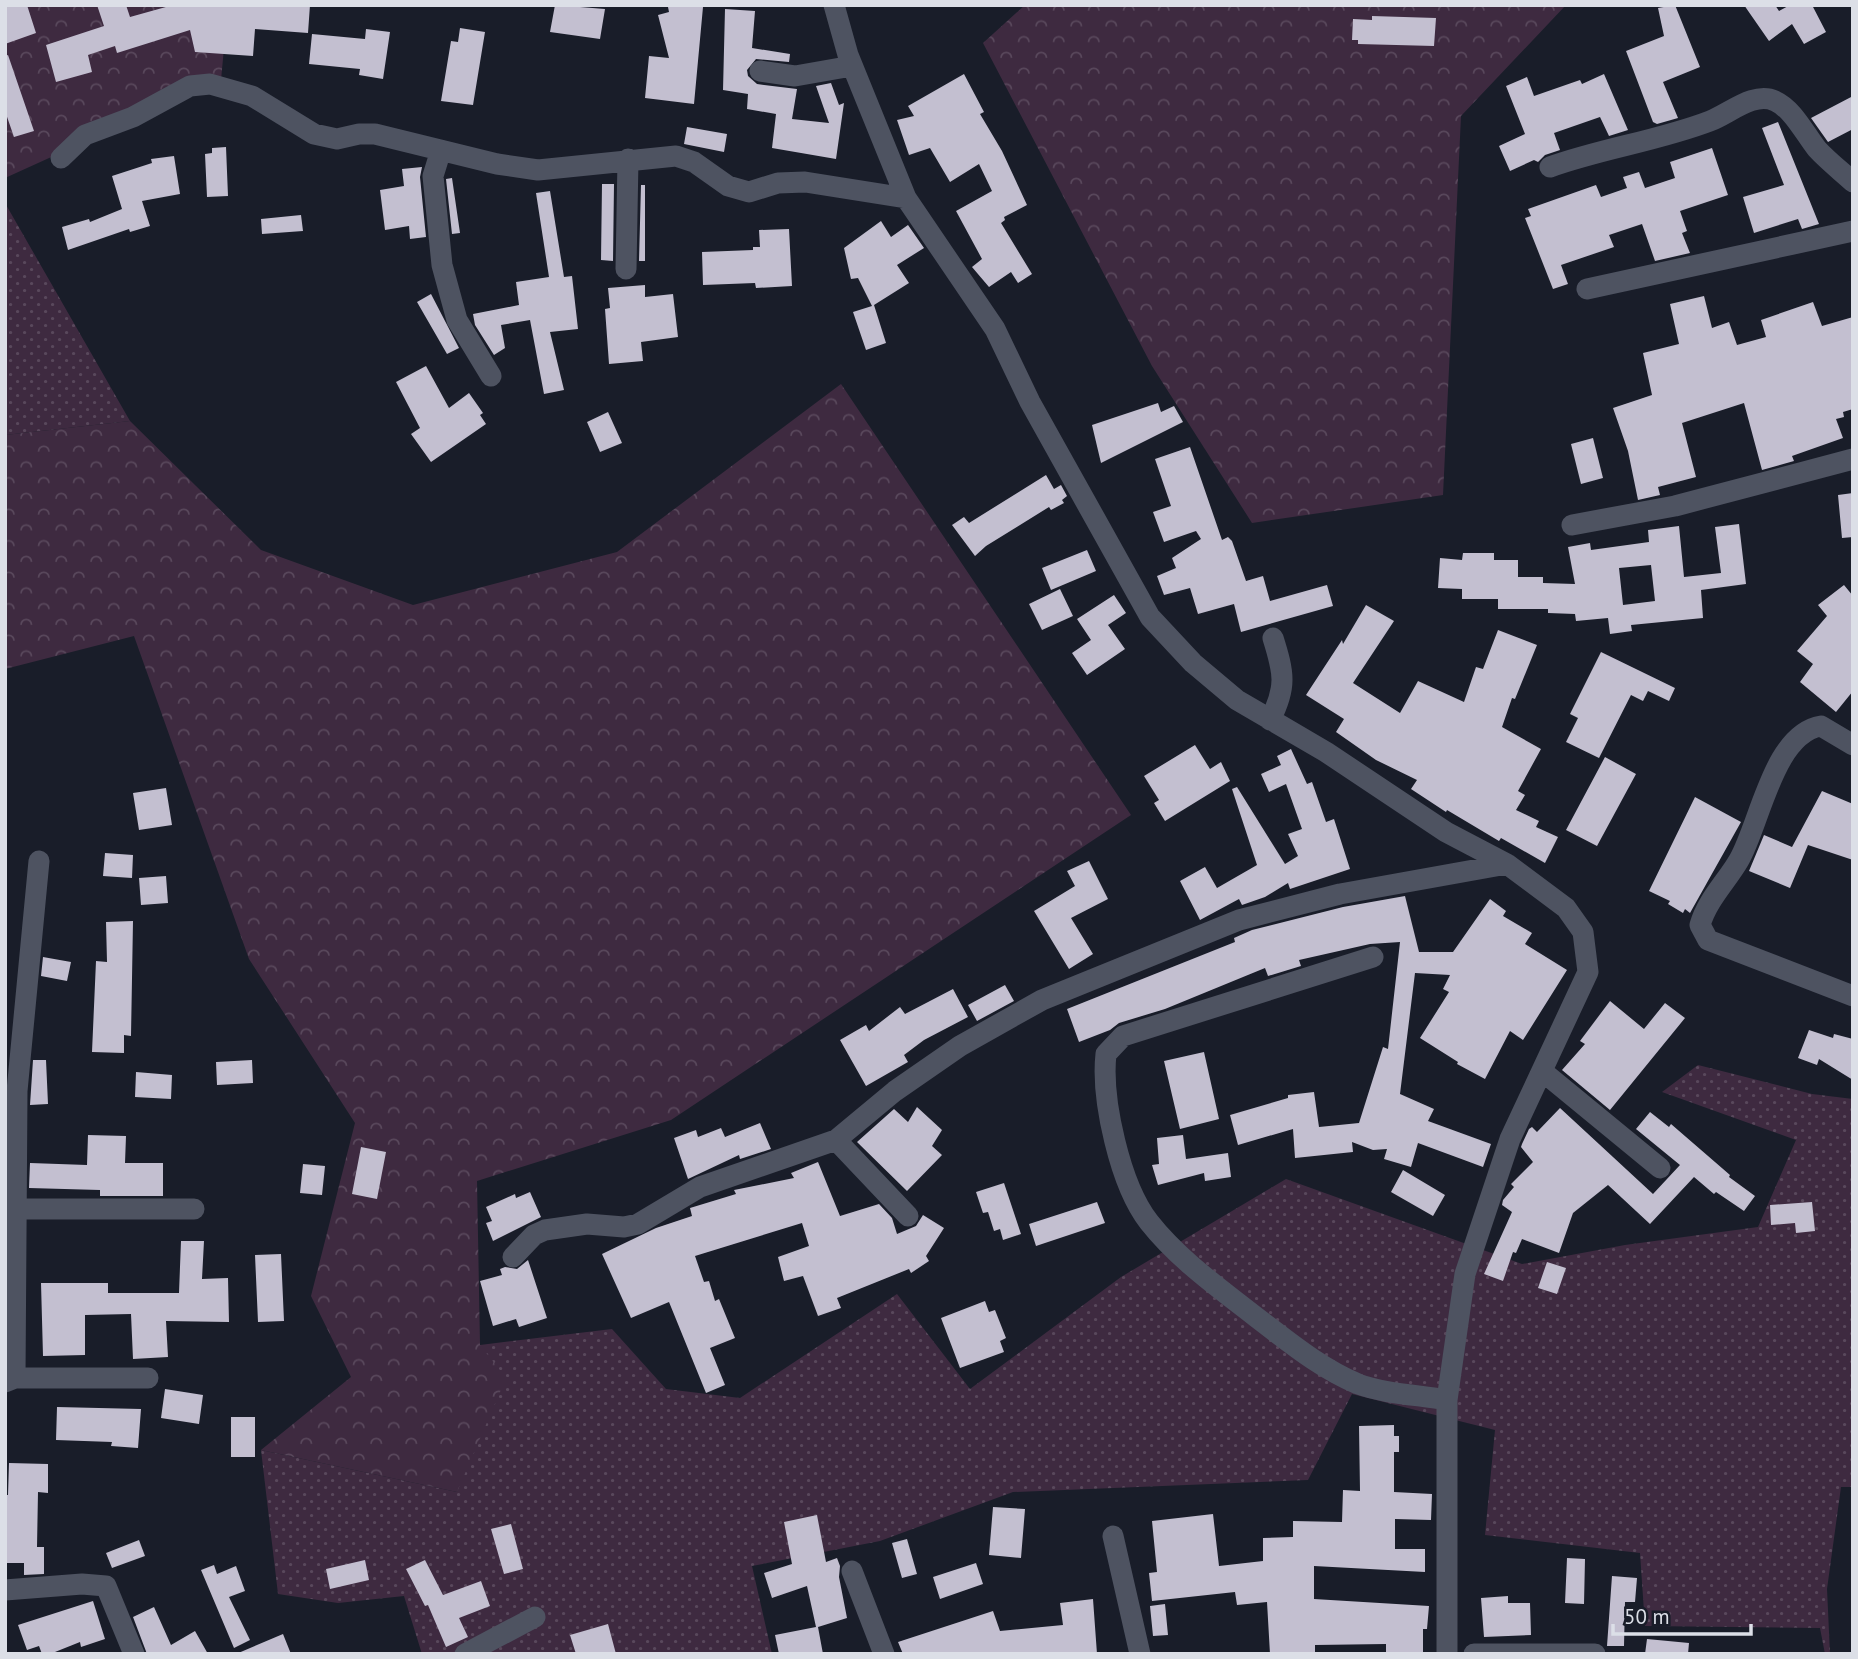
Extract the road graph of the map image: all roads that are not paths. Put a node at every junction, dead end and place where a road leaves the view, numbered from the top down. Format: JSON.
{"nodes":[{"id":1,"x":834,"y":5,"type":"edge"},
{"id":2,"x":852,"y":66,"type":"junction"},
{"id":3,"x":760,"y":71,"type":"dead end"},
{"id":4,"x":441,"y":150,"type":"junction"},
{"id":5,"x":61,"y":158,"type":"dead end"},
{"id":6,"x":628,"y":159,"type":"junction"},
{"id":7,"x":1550,"y":167,"type":"dead end"},
{"id":8,"x":1853,"y":182,"type":"edge"},
{"id":9,"x":906,"y":198,"type":"junction"},
{"id":10,"x":1853,"y":231,"type":"edge"},
{"id":11,"x":626,"y":269,"type":"dead end"},
{"id":12,"x":1587,"y":289,"type":"dead end"},
{"id":13,"x":491,"y":376,"type":"dead end"},
{"id":14,"x":1853,"y":459,"type":"edge"},
{"id":15,"x":1572,"y":525,"type":"dead end"},
{"id":16,"x":1273,"y":638,"type":"dead end"},
{"id":17,"x":1270,"y":720,"type":"junction"},
{"id":18,"x":1853,"y":745,"type":"edge"},
{"id":19,"x":39,"y":861,"type":"dead end"},
{"id":20,"x":1507,"y":864,"type":"junction"},
{"id":21,"x":1373,"y":957,"type":"dead end"},
{"id":22,"x":1853,"y":996,"type":"edge"},
{"id":23,"x":1542,"y":1071,"type":"junction"},
{"id":24,"x":836,"y":1140,"type":"junction"},
{"id":25,"x":1660,"y":1168,"type":"dead end"},
{"id":26,"x":15,"y":1209,"type":"junction"},
{"id":27,"x":194,"y":1209,"type":"dead end"},
{"id":28,"x":908,"y":1216,"type":"dead end"},
{"id":29,"x":513,"y":1257,"type":"dead end"},
{"id":30,"x":148,"y":1378,"type":"dead end"},
{"id":31,"x":10,"y":1380,"type":"edge"},
{"id":32,"x":1447,"y":1401,"type":"junction"},
{"id":33,"x":1112,"y":1536,"type":"dead end"},
{"id":34,"x":852,"y":1571,"type":"dead end"},
{"id":35,"x":5,"y":1590,"type":"edge"},
{"id":36,"x":535,"y":1617,"type":"dead end"},
{"id":37,"x":134,"y":1654,"type":"edge"},
{"id":38,"x":465,"y":1654,"type":"edge"},
{"id":39,"x":884,"y":1654,"type":"edge"},
{"id":40,"x":1140,"y":1654,"type":"edge"},
{"id":41,"x":1447,"y":1654,"type":"edge"},
{"id":42,"x":1474,"y":1654,"type":"edge"},
{"id":43,"x":1595,"y":1654,"type":"edge"}],
"edges":[{"from":1,"to":2,"type":"street"},
{"from":2,"to":3,"type":"street"},
{"from":2,"to":9,"type":"street"},
{"from":4,"to":5,"type":"street"},
{"from":4,"to":6,"type":"street"},
{"from":4,"to":13,"type":"street"},
{"from":6,"to":9,"type":"street"},
{"from":6,"to":11,"type":"street"},
{"from":7,"to":8,"type":"street"},
{"from":9,"to":17,"type":"street"},
{"from":10,"to":12,"type":"street"},
{"from":14,"to":15,"type":"street"},
{"from":16,"to":17,"type":"street"},
{"from":17,"to":20,"type":"street"},
{"from":18,"to":22,"type":"street"},
{"from":19,"to":26,"type":"street"},
{"from":20,"to":23,"type":"street"},
{"from":20,"to":24,"type":"street"},
{"from":21,"to":32,"type":"street"},
{"from":23,"to":25,"type":"street"},
{"from":23,"to":32,"type":"street"},
{"from":24,"to":28,"type":"street"},
{"from":24,"to":29,"type":"street"},
{"from":26,"to":27,"type":"street"},
{"from":26,"to":31,"type":"street"},
{"from":30,"to":31,"type":"street"},
{"from":32,"to":41,"type":"street"},
{"from":33,"to":40,"type":"street"},
{"from":34,"to":39,"type":"street"},
{"from":35,"to":37,"type":"street"},
{"from":36,"to":38,"type":"street"},
{"from":42,"to":43,"type":"street"}]}
